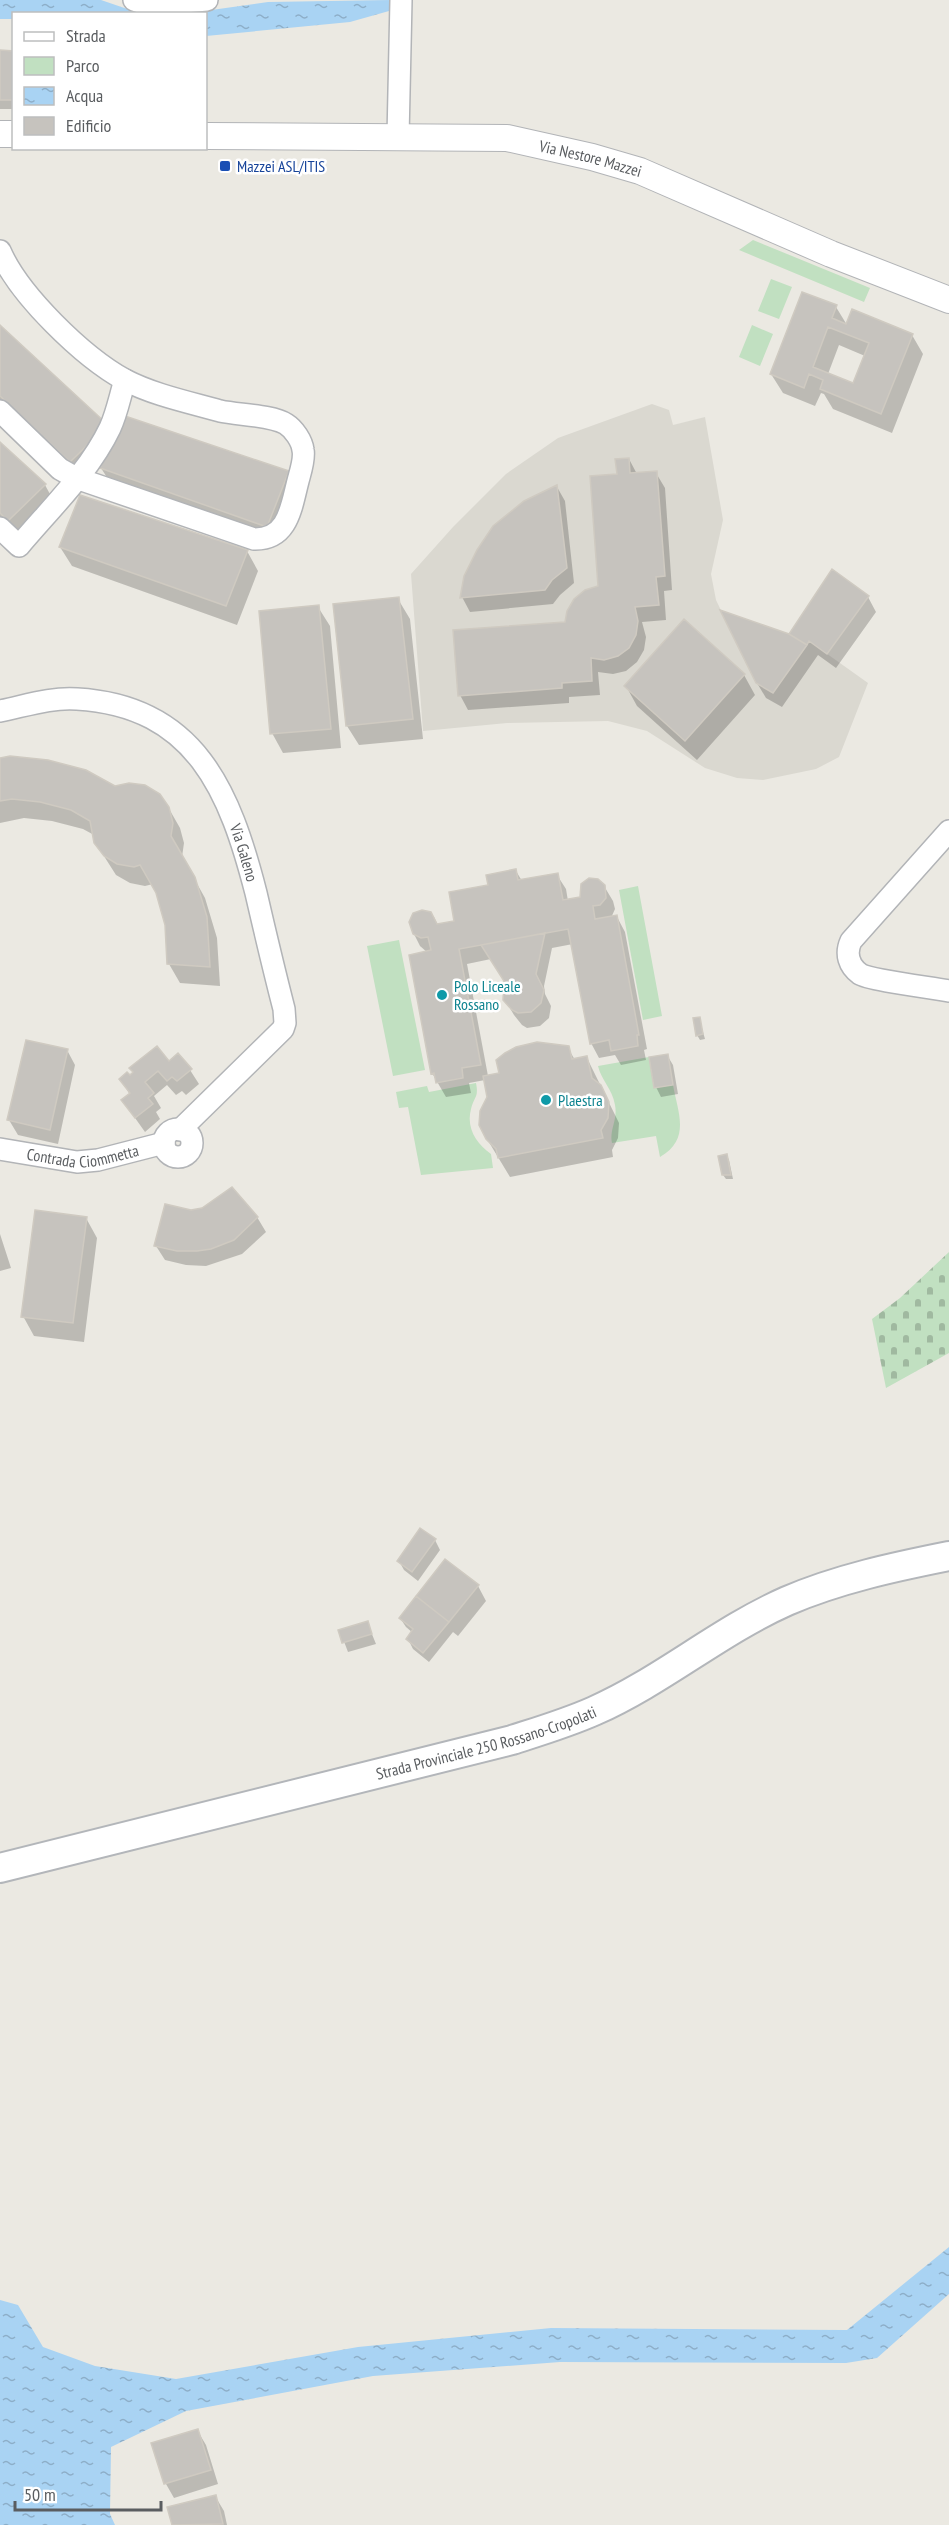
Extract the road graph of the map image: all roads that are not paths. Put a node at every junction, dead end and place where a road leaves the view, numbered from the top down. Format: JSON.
{"nodes":[{"id":1,"x":134,"y":0,"type":"edge"},
{"id":2,"x":207,"y":0,"type":"edge"},
{"id":3,"x":400,"y":7,"type":"edge"},
{"id":4,"x":207,"y":136,"type":"edge"},
{"id":5,"x":398,"y":137,"type":"junction"},
{"id":6,"x":1,"y":257,"type":"edge"},
{"id":7,"x":949,"y":300,"type":"edge"},
{"id":8,"x":125,"y":380,"type":"junction"},
{"id":9,"x":0,"y":411,"type":"edge"},
{"id":10,"x":76,"y":478,"type":"junction"},
{"id":11,"x":0,"y":528,"type":"edge"},
{"id":12,"x":0,"y":711,"type":"edge"},
{"id":13,"x":949,"y":831,"type":"edge"},
{"id":14,"x":949,"y":991,"type":"edge"},
{"id":15,"x":164,"y":1143,"type":"joint"},
{"id":16,"x":0,"y":1149,"type":"edge"},
{"id":17,"x":949,"y":1556,"type":"edge"},
{"id":18,"x":0,"y":1868,"type":"edge"}],
"edges":[{"from":1,"to":2,"type":"street"},
{"from":3,"to":5,"type":"street"},
{"from":4,"to":5,"type":"street","name":"Via Nestore Mazzei"},
{"from":5,"to":7,"type":"street","name":"Via Nestore Mazzei"},
{"from":6,"to":8,"type":"street"},
{"from":8,"to":10,"type":"street"},
{"from":8,"to":10,"type":"street"},
{"from":9,"to":10,"type":"street"},
{"from":10,"to":11,"type":"street"},
{"from":12,"to":15,"type":"street","name":"Via Galeno"},
{"from":13,"to":14,"type":"street"},
{"from":15,"to":16,"type":"street","name":"Contrada Ciommetta"},
{"from":17,"to":18,"type":"main road","name":"Strada Provinciale 250 Rossano-Cropolati"}]}
